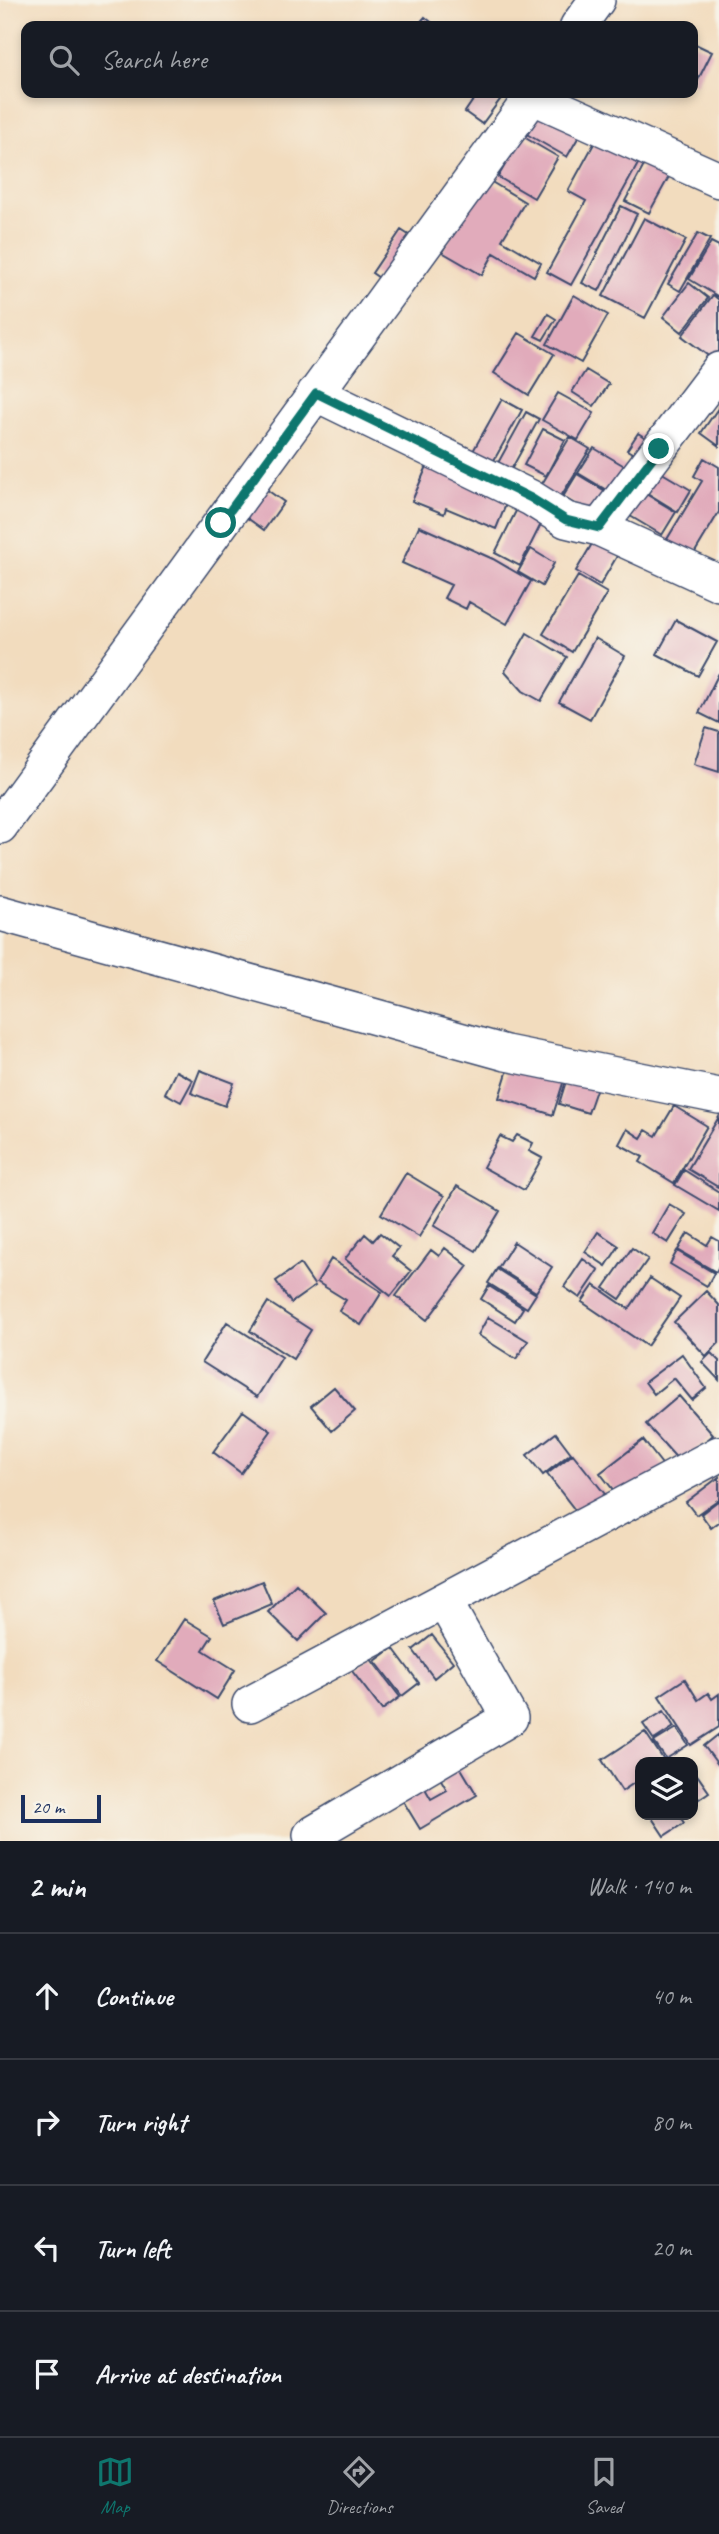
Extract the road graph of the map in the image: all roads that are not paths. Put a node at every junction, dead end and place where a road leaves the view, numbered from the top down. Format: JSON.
{"nodes":[{"id":1,"x":597,"y":0,"type":"edge"},
{"id":2,"x":582,"y":21,"type":"edge"},
{"id":3,"x":531,"y":98,"type":"edge"},
{"id":4,"x":541,"y":98,"type":"edge"},
{"id":5,"x":719,"y":180,"type":"edge"},
{"id":6,"x":719,"y":370,"type":"edge"},
{"id":7,"x":316,"y":393,"type":"junction"},
{"id":8,"x":599,"y":528,"type":"junction"},
{"id":9,"x":719,"y":583,"type":"edge"},
{"id":10,"x":0,"y":826,"type":"edge"},
{"id":11,"x":0,"y":913,"type":"edge"},
{"id":12,"x":719,"y":1096,"type":"edge"},
{"id":13,"x":719,"y":1454,"type":"edge"},
{"id":14,"x":444,"y":1601,"type":"junction"},
{"id":15,"x":250,"y":1704,"type":"dead end"},
{"id":16,"x":311,"y":1835,"type":"dead end"}],
"edges":[{"from":1,"to":2,"type":"street"},
{"from":3,"to":7,"type":"street"},
{"from":4,"to":5,"type":"street"},
{"from":6,"to":8,"type":"street"},
{"from":7,"to":8,"type":"street"},
{"from":7,"to":10,"type":"street"},
{"from":8,"to":9,"type":"street"},
{"from":11,"to":12,"type":"street"},
{"from":13,"to":14,"type":"street"},
{"from":14,"to":15,"type":"street"},
{"from":14,"to":16,"type":"street"}]}
